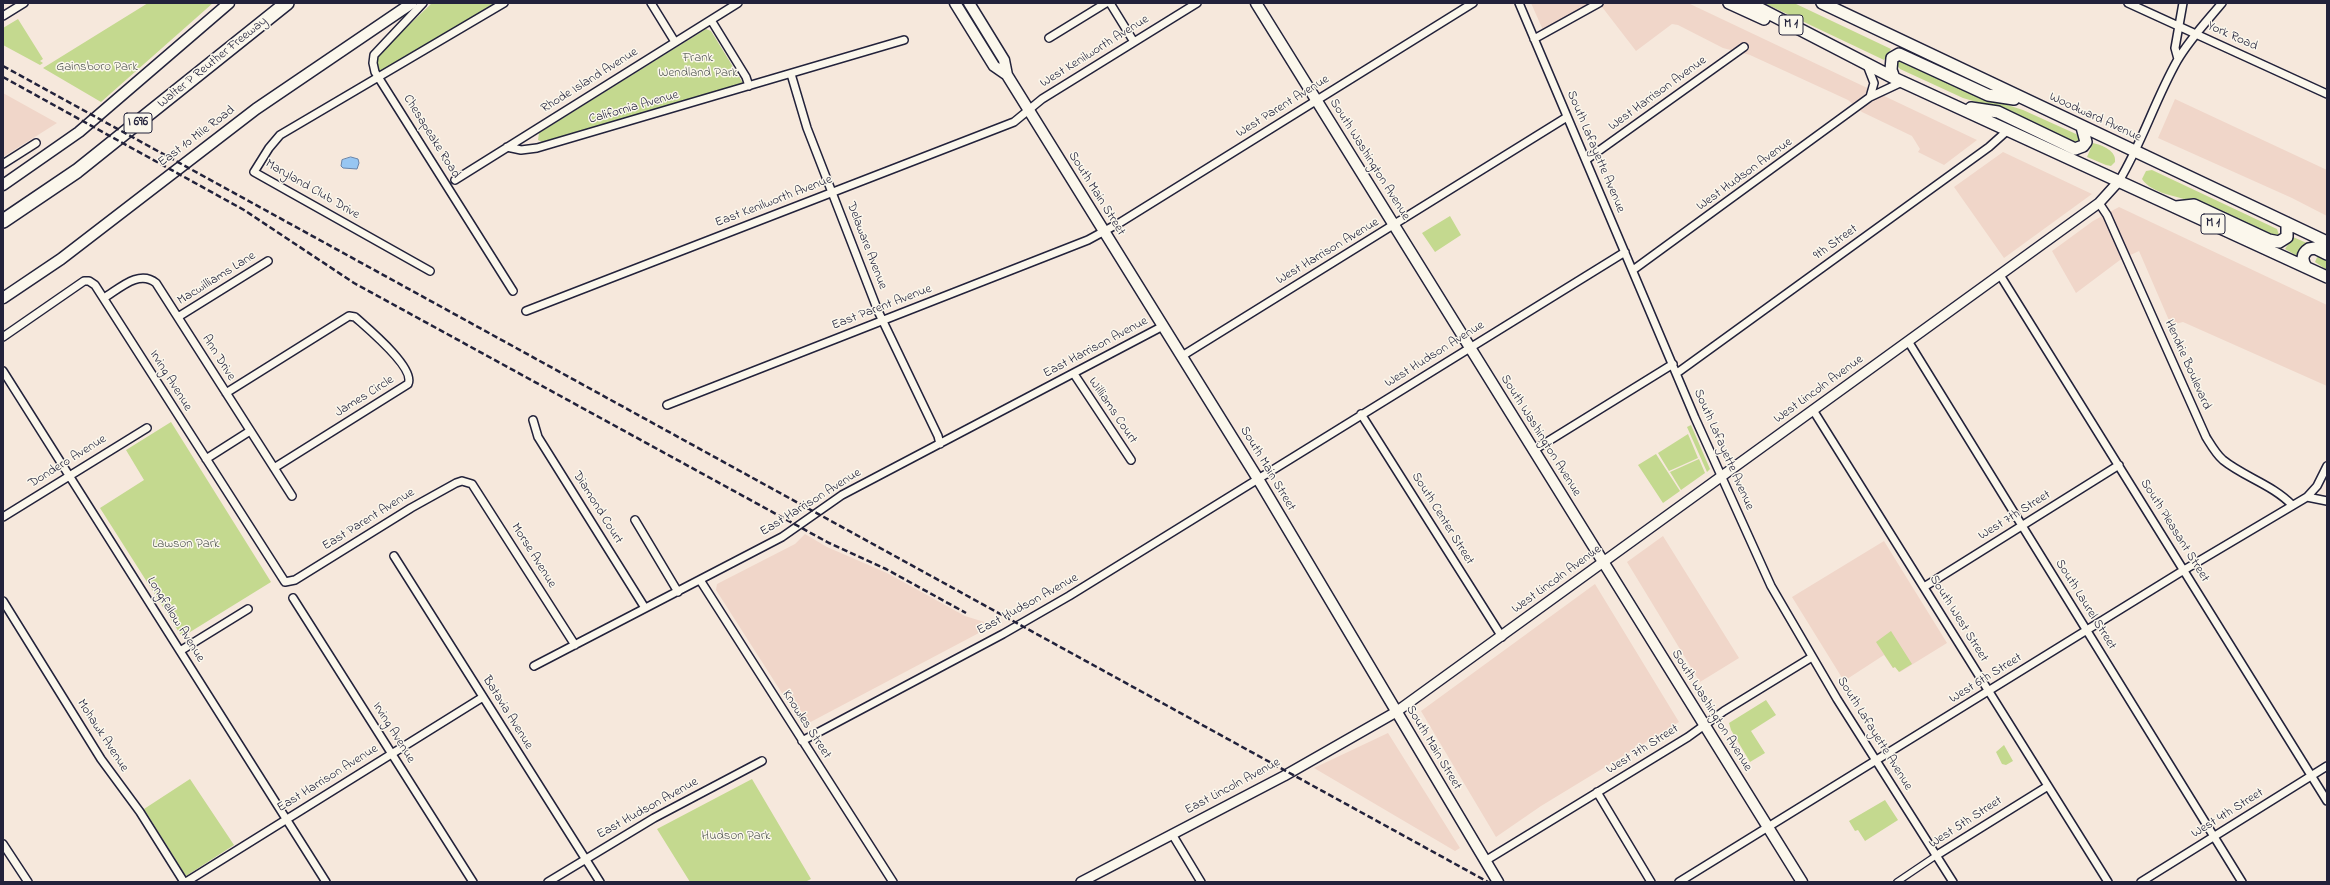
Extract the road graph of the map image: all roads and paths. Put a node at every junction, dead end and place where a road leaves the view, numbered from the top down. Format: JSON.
{"nodes":[{"id":1,"x":24,"y":3,"type":"edge"},
{"id":2,"x":229,"y":3,"type":"edge"},
{"id":3,"x":287,"y":3,"type":"edge"},
{"id":4,"x":412,"y":3,"type":"edge"},
{"id":5,"x":423,"y":3,"type":"edge"},
{"id":6,"x":504,"y":3,"type":"edge"},
{"id":7,"x":651,"y":3,"type":"edge"},
{"id":8,"x":738,"y":3,"type":"edge"},
{"id":9,"x":955,"y":3,"type":"edge"},
{"id":10,"x":969,"y":3,"type":"edge"},
{"id":11,"x":1106,"y":3,"type":"edge"},
{"id":12,"x":1110,"y":3,"type":"edge"},
{"id":13,"x":1197,"y":3,"type":"edge"},
{"id":14,"x":1256,"y":3,"type":"edge"},
{"id":15,"x":1473,"y":3,"type":"edge"},
{"id":16,"x":1519,"y":3,"type":"edge"},
{"id":17,"x":1599,"y":3,"type":"edge"},
{"id":18,"x":1729,"y":3,"type":"edge"},
{"id":19,"x":1749,"y":3,"type":"edge"},
{"id":20,"x":1817,"y":3,"type":"edge"},
{"id":21,"x":1822,"y":3,"type":"edge"},
{"id":22,"x":2128,"y":3,"type":"edge"},
{"id":23,"x":2184,"y":3,"type":"edge"},
{"id":24,"x":2222,"y":3,"type":"edge"},
{"id":25,"x":3,"y":16,"type":"edge"},
{"id":26,"x":1852,"y":18,"type":"junction"},
{"id":27,"x":711,"y":20,"type":"junction"},
{"id":28,"x":2179,"y":27,"type":"junction"},
{"id":29,"x":2196,"y":34,"type":"junction"},
{"id":30,"x":1049,"y":38,"type":"dead end"},
{"id":31,"x":1534,"y":39,"type":"junction"},
{"id":32,"x":904,"y":40,"type":"dead end"},
{"id":33,"x":675,"y":42,"type":"junction"},
{"id":34,"x":1134,"y":42,"type":"junction"},
{"id":35,"x":1744,"y":47,"type":"dead end"},
{"id":36,"x":1833,"y":48,"type":"junction"},
{"id":37,"x":2178,"y":59,"type":"junction"},
{"id":38,"x":1867,"y":65,"type":"junction"},
{"id":39,"x":791,"y":74,"type":"junction"},
{"id":40,"x":1007,"y":75,"type":"junction"},
{"id":41,"x":378,"y":78,"type":"junction"},
{"id":42,"x":1898,"y":80,"type":"junction"},
{"id":43,"x":749,"y":86,"type":"junction"},
{"id":44,"x":2327,"y":94,"type":"edge"},
{"id":45,"x":1870,"y":97,"type":"junction"},
{"id":46,"x":1317,"y":100,"type":"junction"},
{"id":47,"x":2026,"y":101,"type":"junction"},
{"id":48,"x":1958,"y":106,"type":"junction"},
{"id":49,"x":1028,"y":110,"type":"junction"},
{"id":50,"x":1567,"y":117,"type":"junction"},
{"id":51,"x":2082,"y":127,"type":"junction"},
{"id":52,"x":2008,"y":130,"type":"junction"},
{"id":53,"x":36,"y":143,"type":"dead end"},
{"id":54,"x":508,"y":147,"type":"junction"},
{"id":55,"x":2135,"y":152,"type":"junction"},
{"id":56,"x":1586,"y":160,"type":"junction"},
{"id":57,"x":3,"y":164,"type":"edge"},
{"id":58,"x":455,"y":180,"type":"dead end"},
{"id":59,"x":2119,"y":181,"type":"junction"},
{"id":60,"x":3,"y":185,"type":"edge"},
{"id":61,"x":832,"y":192,"type":"junction"},
{"id":62,"x":2099,"y":203,"type":"junction"},
{"id":63,"x":2176,"y":207,"type":"junction"},
{"id":64,"x":3,"y":221,"type":"edge"},
{"id":65,"x":2286,"y":223,"type":"junction"},
{"id":66,"x":1395,"y":225,"type":"junction"},
{"id":67,"x":1104,"y":231,"type":"junction"},
{"id":68,"x":2327,"y":242,"type":"edge"},
{"id":69,"x":1625,"y":252,"type":"junction"},
{"id":70,"x":2327,"y":254,"type":"edge"},
{"id":71,"x":268,"y":261,"type":"dead end"},
{"id":72,"x":2306,"y":267,"type":"junction"},
{"id":73,"x":1632,"y":270,"type":"junction"},
{"id":74,"x":430,"y":271,"type":"dead end"},
{"id":75,"x":2000,"y":275,"type":"junction"},
{"id":76,"x":2327,"y":277,"type":"edge"},
{"id":77,"x":513,"y":291,"type":"dead end"},
{"id":78,"x":3,"y":298,"type":"edge"},
{"id":79,"x":104,"y":298,"type":"junction"},
{"id":80,"x":526,"y":311,"type":"dead end"},
{"id":81,"x":178,"y":317,"type":"junction"},
{"id":82,"x":882,"y":320,"type":"junction"},
{"id":83,"x":1163,"y":326,"type":"junction"},
{"id":84,"x":3,"y":337,"type":"edge"},
{"id":85,"x":1908,"y":341,"type":"junction"},
{"id":86,"x":1470,"y":347,"type":"junction"},
{"id":87,"x":1182,"y":356,"type":"junction"},
{"id":88,"x":1673,"y":364,"type":"junction"},
{"id":89,"x":3,"y":371,"type":"edge"},
{"id":90,"x":1677,"y":373,"type":"junction"},
{"id":91,"x":1074,"y":374,"type":"junction"},
{"id":92,"x":226,"y":393,"type":"junction"},
{"id":93,"x":667,"y":405,"type":"dead end"},
{"id":94,"x":1813,"y":410,"type":"junction"},
{"id":95,"x":1361,"y":414,"type":"junction"},
{"id":96,"x":533,"y":420,"type":"dead end"},
{"id":97,"x":147,"y":428,"type":"dead end"},
{"id":98,"x":250,"y":431,"type":"junction"},
{"id":99,"x":940,"y":444,"type":"junction"},
{"id":100,"x":1534,"y":450,"type":"junction"},
{"id":101,"x":206,"y":460,"type":"junction"},
{"id":102,"x":1131,"y":460,"type":"dead end"},
{"id":103,"x":2120,"y":465,"type":"junction"},
{"id":104,"x":2327,"y":466,"type":"edge"},
{"id":105,"x":274,"y":468,"type":"junction"},
{"id":106,"x":69,"y":475,"type":"junction"},
{"id":107,"x":1721,"y":477,"type":"junction"},
{"id":108,"x":1258,"y":480,"type":"junction"},
{"id":109,"x":468,"y":482,"type":"joint"},
{"id":110,"x":292,"y":496,"type":"dead end"},
{"id":111,"x":2307,"y":497,"type":"junction"},
{"id":112,"x":2327,"y":501,"type":"edge"},
{"id":113,"x":2292,"y":505,"type":"junction"},
{"id":114,"x":3,"y":517,"type":"edge"},
{"id":115,"x":635,"y":520,"type":"dead end"},
{"id":116,"x":2022,"y":526,"type":"junction"},
{"id":117,"x":394,"y":556,"type":"dead end"},
{"id":118,"x":1603,"y":562,"type":"junction"},
{"id":119,"x":2184,"y":570,"type":"junction"},
{"id":120,"x":700,"y":580,"type":"junction"},
{"id":121,"x":286,"y":582,"type":"joint"},
{"id":122,"x":1924,"y":587,"type":"junction"},
{"id":123,"x":678,"y":592,"type":"junction"},
{"id":124,"x":293,"y":598,"type":"dead end"},
{"id":125,"x":3,"y":601,"type":"edge"},
{"id":126,"x":646,"y":608,"type":"junction"},
{"id":127,"x":248,"y":609,"type":"dead end"},
{"id":128,"x":2087,"y":631,"type":"junction"},
{"id":129,"x":1502,"y":637,"type":"junction"},
{"id":130,"x":575,"y":645,"type":"junction"},
{"id":131,"x":180,"y":651,"type":"junction"},
{"id":132,"x":1812,"y":657,"type":"junction"},
{"id":133,"x":534,"y":666,"type":"dead end"},
{"id":134,"x":1989,"y":691,"type":"junction"},
{"id":135,"x":483,"y":697,"type":"junction"},
{"id":136,"x":1396,"y":712,"type":"junction"},
{"id":137,"x":1704,"y":724,"type":"junction"},
{"id":138,"x":802,"y":741,"type":"junction"},
{"id":139,"x":391,"y":754,"type":"junction"},
{"id":140,"x":762,"y":761,"type":"dead end"},
{"id":141,"x":1877,"y":761,"type":"junction"},
{"id":142,"x":2327,"y":766,"type":"edge"},
{"id":143,"x":2311,"y":776,"type":"junction"},
{"id":144,"x":2048,"y":786,"type":"junction"},
{"id":145,"x":1597,"y":792,"type":"junction"},
{"id":146,"x":2327,"y":801,"type":"edge"},
{"id":147,"x":286,"y":819,"type":"junction"},
{"id":148,"x":1768,"y":827,"type":"junction"},
{"id":149,"x":1172,"y":834,"type":"junction"},
{"id":150,"x":2214,"y":836,"type":"junction"},
{"id":151,"x":3,"y":844,"type":"edge"},
{"id":152,"x":1937,"y":856,"type":"junction"},
{"id":153,"x":585,"y":859,"type":"junction"},
{"id":154,"x":1485,"y":861,"type":"junction"},
{"id":155,"x":28,"y":882,"type":"edge"},
{"id":156,"x":185,"y":882,"type":"edge"},
{"id":157,"x":326,"y":882,"type":"edge"},
{"id":158,"x":473,"y":882,"type":"edge"},
{"id":159,"x":548,"y":882,"type":"edge"},
{"id":160,"x":600,"y":882,"type":"edge"},
{"id":161,"x":894,"y":882,"type":"edge"},
{"id":162,"x":1080,"y":882,"type":"edge"},
{"id":163,"x":1201,"y":882,"type":"edge"},
{"id":164,"x":1498,"y":882,"type":"edge"},
{"id":165,"x":1651,"y":882,"type":"edge"},
{"id":166,"x":1678,"y":882,"type":"edge"},
{"id":167,"x":1802,"y":882,"type":"edge"},
{"id":168,"x":1897,"y":882,"type":"edge"},
{"id":169,"x":1953,"y":882,"type":"edge"},
{"id":170,"x":2108,"y":882,"type":"edge"},
{"id":171,"x":2141,"y":882,"type":"edge"},
{"id":172,"x":2242,"y":882,"type":"edge"}],
"edges":[{"from":1,"to":25,"type":"street"},
{"from":2,"to":60,"type":"main road"},
{"from":3,"to":64,"type":"highway","name":"Walter P Reuther Freeway","number":"I 696"},
{"from":4,"to":78,"type":"main road","name":"East 10 Mile Road"},
{"from":5,"to":41,"type":"street","name":"Chesapeake Road"},
{"from":6,"to":41,"type":"street"},
{"from":7,"to":33,"type":"street"},
{"from":8,"to":27,"type":"street","name":"Rhode Island Avenue"},
{"from":9,"to":40,"type":"main road","name":"South Main Street"},
{"from":10,"to":40,"type":"main road","name":"South Main Street"},
{"from":11,"to":30,"type":"street"},
{"from":12,"to":34,"type":"street"},
{"from":13,"to":34,"type":"street","name":"West Kenilworth Avenue"},
{"from":14,"to":46,"type":"main road","name":"South Washington Avenue"},
{"from":15,"to":46,"type":"street","name":"West Parent Avenue"},
{"from":16,"to":31,"type":"street","name":"South Lafayette Avenue"},
{"from":17,"to":31,"type":"street"},
{"from":18,"to":36,"type":"main road"},
{"from":19,"to":36,"type":"main road","number":"M 1"},
{"from":20,"to":26,"type":"main road","name":"Woodward Avenue","number":"M 1"},
{"from":21,"to":26,"type":"main road","name":"Woodward Avenue"},
{"from":22,"to":28,"type":"street","name":"York Road"},
{"from":23,"to":28,"type":"street"},
{"from":24,"to":29,"type":"street","name":"West Lincoln Avenue"},
{"from":26,"to":47,"type":"main road","name":"Woodward Avenue","number":"M 1"},
{"from":27,"to":33,"type":"street","name":"Rhode Island Avenue"},
{"from":27,"to":43,"type":"street"},
{"from":28,"to":29,"type":"street","name":"York Road"},
{"from":28,"to":37,"type":"street"},
{"from":29,"to":37,"type":"street","name":"West Lincoln Avenue"},
{"from":29,"to":44,"type":"street","name":"York Road"},
{"from":31,"to":50,"type":"street","name":"South Lafayette Avenue"},
{"from":32,"to":39,"type":"street","name":"California Avenue"},
{"from":33,"to":54,"type":"street","name":"Rhode Island Avenue"},
{"from":34,"to":49,"type":"street","name":"West Kenilworth Avenue"},
{"from":35,"to":56,"type":"street","name":"West Harrison Avenue"},
{"from":36,"to":38,"type":"main road","number":"M 1"},
{"from":37,"to":55,"type":"street","name":"West Lincoln Avenue"},
{"from":38,"to":42,"type":"main road","number":"M 1"},
{"from":38,"to":45,"type":"street"},
{"from":39,"to":43,"type":"street","name":"California Avenue"},
{"from":39,"to":61,"type":"street","name":"Delaware Avenue"},
{"from":40,"to":49,"type":"main road","name":"South Main Street"},
{"from":41,"to":74,"type":"street","name":"Maryland Club Drive"},
{"from":41,"to":77,"type":"street","name":"Chesapeake Road"},
{"from":42,"to":45,"type":"street","name":"West Hudson Avenue"},
{"from":42,"to":47,"type":"main road"},
{"from":42,"to":48,"type":"main road","number":"M 1"},
{"from":43,"to":54,"type":"street","name":"California Avenue"},
{"from":45,"to":73,"type":"street","name":"West Hudson Avenue"},
{"from":46,"to":66,"type":"main road","name":"South Washington Avenue"},
{"from":46,"to":67,"type":"street","name":"West Parent Avenue"},
{"from":47,"to":51,"type":"main road","name":"Woodward Avenue","number":"M 1"},
{"from":48,"to":51,"type":"main road"},
{"from":48,"to":52,"type":"main road","number":"M 1"},
{"from":49,"to":61,"type":"street","name":"East Kenilworth Avenue"},
{"from":49,"to":67,"type":"main road","name":"South Main Street"},
{"from":50,"to":56,"type":"street","name":"South Lafayette Avenue"},
{"from":50,"to":66,"type":"street","name":"West Harrison Avenue"},
{"from":51,"to":55,"type":"main road","name":"Woodward Avenue","number":"M 1"},
{"from":52,"to":59,"type":"main road","number":"M 1"},
{"from":52,"to":90,"type":"street","name":"9th Street"},
{"from":53,"to":57,"type":"street"},
{"from":54,"to":58,"type":"street","name":"Rhode Island Avenue"},
{"from":55,"to":59,"type":"street","name":"West Lincoln Avenue"},
{"from":55,"to":65,"type":"main road","name":"Woodward Avenue","number":"M 1"},
{"from":56,"to":69,"type":"street","name":"South Lafayette Avenue"},
{"from":59,"to":62,"type":"street","name":"West Lincoln Avenue"},
{"from":59,"to":63,"type":"main road","number":"M 1"},
{"from":61,"to":80,"type":"street","name":"East Kenilworth Avenue"},
{"from":61,"to":82,"type":"street","name":"Delaware Avenue"},
{"from":62,"to":75,"type":"street","name":"West Lincoln Avenue"},
{"from":62,"to":113,"type":"street","name":"Hendrie Boulevard"},
{"from":63,"to":65,"type":"main road"},
{"from":63,"to":72,"type":"main road","number":"M 1"},
{"from":65,"to":68,"type":"main road","name":"Woodward Avenue","number":"M 1"},
{"from":66,"to":86,"type":"main road","name":"South Washington Avenue"},
{"from":66,"to":87,"type":"street","name":"West Harrison Avenue"},
{"from":67,"to":82,"type":"street","name":"East Parent Avenue"},
{"from":67,"to":83,"type":"main road","name":"South Main Street"},
{"from":69,"to":73,"type":"street","name":"South Lafayette Avenue"},
{"from":69,"to":86,"type":"street","name":"West Hudson Avenue"},
{"from":70,"to":72,"type":"main road"},
{"from":71,"to":81,"type":"street","name":"Macwilliams Lane"},
{"from":72,"to":76,"type":"main road","number":"M 1"},
{"from":73,"to":88,"type":"street","name":"South Lafayette Avenue"},
{"from":75,"to":85,"type":"street","name":"West Lincoln Avenue"},
{"from":75,"to":103,"type":"street","name":"South Pleasant Street"},
{"from":79,"to":81,"type":"street","name":"Ann Drive"},
{"from":79,"to":84,"type":"street","name":"Irving Avenue"},
{"from":79,"to":101,"type":"street","name":"Irving Avenue"},
{"from":81,"to":92,"type":"street","name":"Ann Drive"},
{"from":82,"to":93,"type":"street","name":"East Parent Avenue"},
{"from":82,"to":99,"type":"street","name":"Delaware Avenue"},
{"from":83,"to":87,"type":"main road","name":"South Main Street"},
{"from":83,"to":91,"type":"street","name":"East Harrison Avenue"},
{"from":85,"to":94,"type":"street","name":"West Lincoln Avenue"},
{"from":85,"to":116,"type":"street","name":"South Laurel Street"},
{"from":86,"to":95,"type":"street","name":"West Hudson Avenue"},
{"from":86,"to":100,"type":"main road","name":"South Washington Avenue"},
{"from":87,"to":108,"type":"main road","name":"South Main Street"},
{"from":88,"to":90,"type":"street","name":"South Lafayette Avenue"},
{"from":88,"to":100,"type":"street"},
{"from":89,"to":106,"type":"street","name":"Longfellow Avenue"},
{"from":90,"to":107,"type":"street","name":"South Lafayette Avenue"},
{"from":91,"to":99,"type":"street","name":"East Harrison Avenue"},
{"from":91,"to":102,"type":"street","name":"Williams Court"},
{"from":92,"to":98,"type":"street","name":"Ann Drive"},
{"from":92,"to":105,"type":"street","name":"James Circle"},
{"from":94,"to":107,"type":"street","name":"West Lincoln Avenue"},
{"from":94,"to":122,"type":"street","name":"South West Street"},
{"from":95,"to":108,"type":"street","name":"West Hudson Avenue"},
{"from":95,"to":129,"type":"street","name":"South Center Street"},
{"from":96,"to":126,"type":"street","name":"Diamond Court"},
{"from":97,"to":106,"type":"street","name":"Dondero Avenue"},
{"from":98,"to":101,"type":"street"},
{"from":98,"to":105,"type":"street","name":"Ann Drive"},
{"from":99,"to":120,"type":"street","name":"East Harrison Avenue"},
{"from":100,"to":118,"type":"main road","name":"South Washington Avenue"},
{"from":101,"to":121,"type":"street","name":"Irving Avenue"},
{"from":103,"to":116,"type":"street","name":"West 7th Street"},
{"from":103,"to":119,"type":"street","name":"South Pleasant Street"},
{"from":104,"to":111,"type":"street"},
{"from":105,"to":110,"type":"street","name":"Ann Drive"},
{"from":106,"to":114,"type":"street","name":"Dondero Avenue"},
{"from":106,"to":131,"type":"street","name":"Longfellow Avenue"},
{"from":107,"to":118,"type":"street","name":"West Lincoln Avenue"},
{"from":107,"to":132,"type":"street","name":"South Lafayette Avenue"},
{"from":108,"to":136,"type":"main road","name":"South Main Street"},
{"from":108,"to":138,"type":"street","name":"East Hudson Avenue"},
{"from":109,"to":121,"type":"street","name":"East Parent Avenue"},
{"from":109,"to":130,"type":"street","name":"Morse Avenue"},
{"from":111,"to":112,"type":"street"},
{"from":111,"to":113,"type":"street","name":"West 6th Street"},
{"from":113,"to":119,"type":"street","name":"West 6th Street"},
{"from":115,"to":123,"type":"street"},
{"from":116,"to":122,"type":"street","name":"West 7th Street"},
{"from":116,"to":128,"type":"street","name":"South Laurel Street"},
{"from":117,"to":135,"type":"street","name":"Batavia Avenue"},
{"from":118,"to":129,"type":"street","name":"West Lincoln Avenue"},
{"from":118,"to":137,"type":"main road","name":"South Washington Avenue"},
{"from":119,"to":128,"type":"street","name":"West 6th Street"},
{"from":119,"to":143,"type":"street","name":"South Pleasant Street"},
{"from":120,"to":123,"type":"street","name":"East Harrison Avenue"},
{"from":120,"to":138,"type":"street","name":"Knowles Street"},
{"from":122,"to":134,"type":"street","name":"South West Street"},
{"from":123,"to":126,"type":"street","name":"East Harrison Avenue"},
{"from":124,"to":139,"type":"street","name":"Irving Avenue"},
{"from":125,"to":156,"type":"street","name":"Mohawk Avenue"},
{"from":126,"to":130,"type":"street","name":"East Harrison Avenue"},
{"from":127,"to":131,"type":"street"},
{"from":128,"to":134,"type":"street","name":"West 6th Street"},
{"from":128,"to":150,"type":"street","name":"South Laurel Street"},
{"from":129,"to":136,"type":"street","name":"West Lincoln Avenue"},
{"from":130,"to":133,"type":"street","name":"East Harrison Avenue"},
{"from":131,"to":147,"type":"street","name":"Longfellow Avenue"},
{"from":132,"to":137,"type":"street","name":"West 7th Street"},
{"from":132,"to":141,"type":"street","name":"South Lafayette Avenue"},
{"from":134,"to":141,"type":"street","name":"West 6th Street"},
{"from":134,"to":144,"type":"street","name":"South West Street"},
{"from":135,"to":139,"type":"street","name":"East Harrison Avenue"},
{"from":135,"to":153,"type":"street","name":"Batavia Avenue"},
{"from":136,"to":149,"type":"street","name":"East Lincoln Avenue"},
{"from":136,"to":154,"type":"main road","name":"South Main Street"},
{"from":137,"to":145,"type":"street","name":"West 7th Street"},
{"from":137,"to":148,"type":"main road","name":"South Washington Avenue"},
{"from":138,"to":161,"type":"street","name":"Knowles Street"},
{"from":139,"to":147,"type":"street","name":"East Harrison Avenue"},
{"from":139,"to":158,"type":"street","name":"Irving Avenue"},
{"from":140,"to":153,"type":"street","name":"East Hudson Avenue"},
{"from":141,"to":148,"type":"street","name":"West 6th Street"},
{"from":141,"to":152,"type":"street","name":"South Lafayette Avenue"},
{"from":142,"to":143,"type":"street","name":"West 4th Street"},
{"from":143,"to":146,"type":"street","name":"South Pleasant Street"},
{"from":143,"to":150,"type":"street","name":"West 4th Street"},
{"from":144,"to":152,"type":"street","name":"West 5th Street"},
{"from":144,"to":170,"type":"street","name":"South West Street"},
{"from":145,"to":154,"type":"street","name":"West 7th Street"},
{"from":145,"to":165,"type":"street"},
{"from":147,"to":156,"type":"street","name":"East Harrison Avenue"},
{"from":147,"to":157,"type":"street","name":"Longfellow Avenue"},
{"from":148,"to":166,"type":"street","name":"West 6th Street"},
{"from":148,"to":167,"type":"main road","name":"South Washington Avenue"},
{"from":149,"to":162,"type":"street","name":"East Lincoln Avenue"},
{"from":149,"to":163,"type":"street"},
{"from":150,"to":171,"type":"street","name":"West 4th Street"},
{"from":150,"to":172,"type":"street","name":"South Laurel Street"},
{"from":151,"to":155,"type":"street"},
{"from":152,"to":168,"type":"street","name":"West 5th Street"},
{"from":152,"to":169,"type":"street","name":"South Lafayette Avenue"},
{"from":153,"to":159,"type":"street","name":"East Hudson Avenue"},
{"from":153,"to":160,"type":"street","name":"Batavia Avenue"},
{"from":154,"to":164,"type":"main road","name":"South Main Street"}]}
